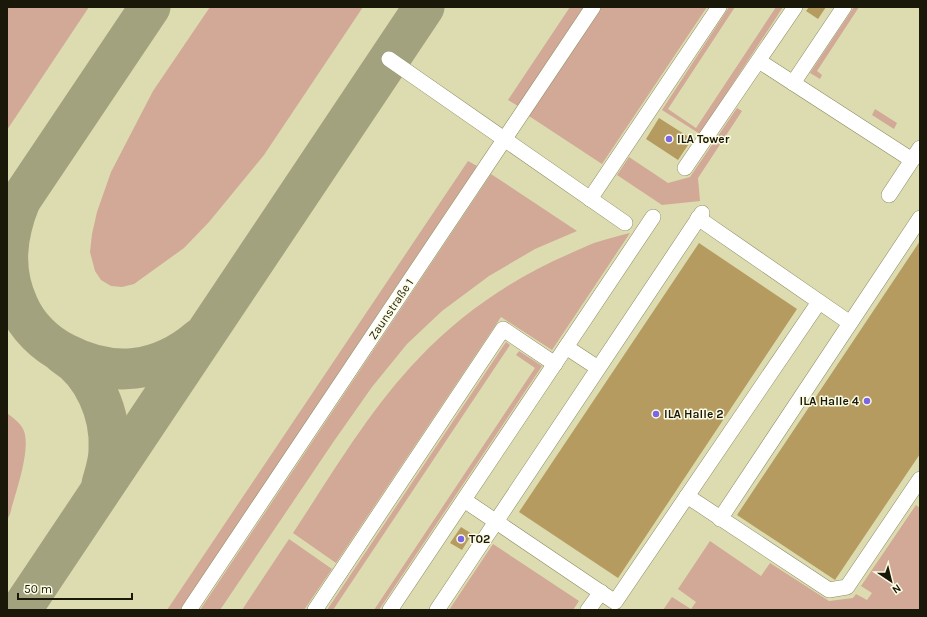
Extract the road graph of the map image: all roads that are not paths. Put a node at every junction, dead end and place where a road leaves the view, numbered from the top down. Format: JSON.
{"nodes":[{"id":1,"x":593,"y":7,"type":"edge"},
{"id":2,"x":719,"y":7,"type":"edge"},
{"id":3,"x":795,"y":7,"type":"edge"},
{"id":4,"x":844,"y":7,"type":"edge"},
{"id":5,"x":389,"y":59,"type":"dead end"},
{"id":6,"x":759,"y":61,"type":"junction"},
{"id":7,"x":793,"y":83,"type":"junction"},
{"id":8,"x":504,"y":139,"type":"junction"},
{"id":9,"x":916,"y":154,"type":"edge"},
{"id":10,"x":685,"y":168,"type":"dead end"},
{"id":11,"x":889,"y":195,"type":"dead end"},
{"id":12,"x":590,"y":199,"type":"junction"},
{"id":13,"x":653,"y":217,"type":"dead end"},
{"id":14,"x":920,"y":218,"type":"edge"},
{"id":15,"x":625,"y":223,"type":"dead end"},
{"id":16,"x":819,"y":302,"type":"junction"},
{"id":17,"x":850,"y":323,"type":"junction"},
{"id":18,"x":566,"y":347,"type":"junction"},
{"id":19,"x":555,"y":364,"type":"junction"},
{"id":20,"x":598,"y":368,"type":"junction"},
{"id":21,"x":917,"y":488,"type":"edge"},
{"id":22,"x":687,"y":496,"type":"junction"},
{"id":23,"x":464,"y":500,"type":"junction"},
{"id":24,"x":720,"y":519,"type":"junction"},
{"id":25,"x":496,"y":521,"type":"junction"},
{"id":26,"x":601,"y":592,"type":"junction"},
{"id":27,"x":189,"y":610,"type":"edge"},
{"id":28,"x":315,"y":610,"type":"edge"},
{"id":29,"x":390,"y":610,"type":"edge"},
{"id":30,"x":437,"y":610,"type":"edge"},
{"id":31,"x":588,"y":610,"type":"edge"}],
"edges":[{"from":1,"to":8,"type":"lane","name":"Zaunstraße 1"},
{"from":2,"to":12,"type":"lane"},
{"from":3,"to":6,"type":"lane"},
{"from":4,"to":7,"type":"lane"},
{"from":5,"to":8,"type":"lane"},
{"from":6,"to":7,"type":"lane"},
{"from":6,"to":10,"type":"lane"},
{"from":7,"to":9,"type":"lane"},
{"from":8,"to":12,"type":"lane"},
{"from":8,"to":27,"type":"lane","name":"Zaunstraße 1"},
{"from":9,"to":11,"type":"lane"},
{"from":12,"to":15,"type":"lane"},
{"from":13,"to":18,"type":"lane"},
{"from":14,"to":17,"type":"lane"},
{"from":16,"to":17,"type":"lane"},
{"from":16,"to":20,"type":"lane"},
{"from":16,"to":22,"type":"lane"},
{"from":17,"to":24,"type":"lane"},
{"from":18,"to":19,"type":"lane"},
{"from":18,"to":20,"type":"lane"},
{"from":19,"to":23,"type":"lane"},
{"from":19,"to":28,"type":"lane"},
{"from":20,"to":25,"type":"lane"},
{"from":21,"to":24,"type":"lane"},
{"from":22,"to":24,"type":"lane"},
{"from":22,"to":26,"type":"lane"},
{"from":23,"to":25,"type":"lane"},
{"from":23,"to":29,"type":"lane"},
{"from":25,"to":26,"type":"lane"},
{"from":25,"to":30,"type":"lane"},
{"from":26,"to":31,"type":"lane"}]}
